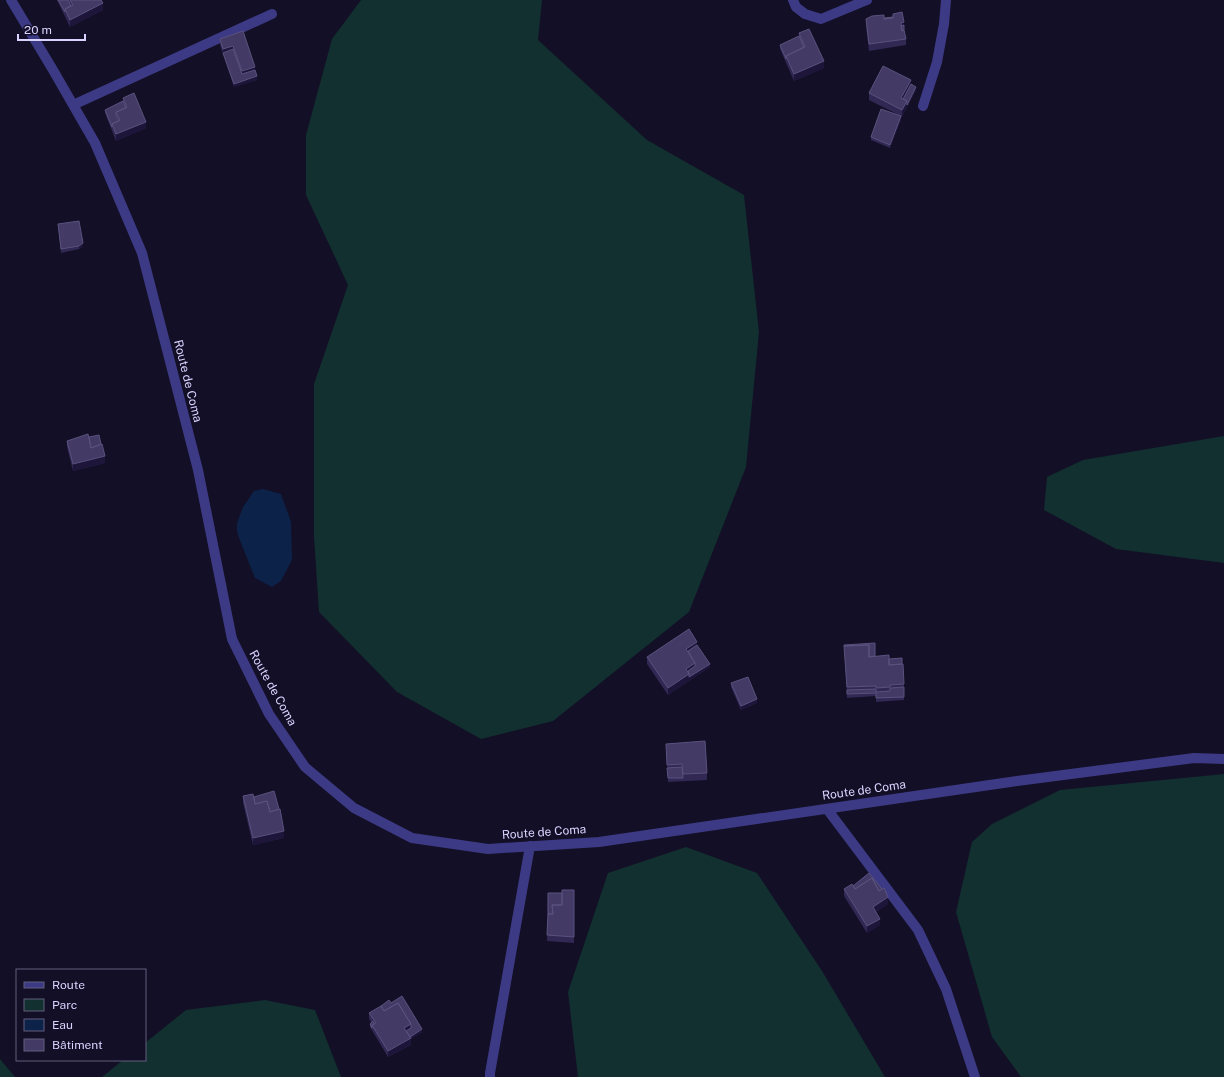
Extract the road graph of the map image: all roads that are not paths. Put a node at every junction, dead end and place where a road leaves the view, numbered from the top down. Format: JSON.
{"nodes":[{"id":1,"x":11,"y":0,"type":"edge"},
{"id":2,"x":793,"y":0,"type":"edge"},
{"id":3,"x":867,"y":0,"type":"edge"},
{"id":4,"x":946,"y":0,"type":"edge"},
{"id":5,"x":272,"y":14,"type":"dead end"},
{"id":6,"x":73,"y":105,"type":"junction"},
{"id":7,"x":923,"y":106,"type":"dead end"},
{"id":8,"x":1224,"y":759,"type":"edge"},
{"id":9,"x":827,"y":809,"type":"junction"},
{"id":10,"x":530,"y":846,"type":"junction"},
{"id":11,"x":489,"y":1076,"type":"edge"},
{"id":12,"x":975,"y":1077,"type":"edge"}],
"edges":[{"from":1,"to":6,"type":"street","name":"Route de Coma"},
{"from":2,"to":3,"type":"street"},
{"from":4,"to":7,"type":"street"},
{"from":5,"to":6,"type":"street"},
{"from":6,"to":10,"type":"street","name":"Route de Coma"},
{"from":8,"to":9,"type":"street","name":"Route de Coma"},
{"from":9,"to":10,"type":"street","name":"Route de Coma"},
{"from":9,"to":12,"type":"street"},
{"from":10,"to":11,"type":"street"}]}
